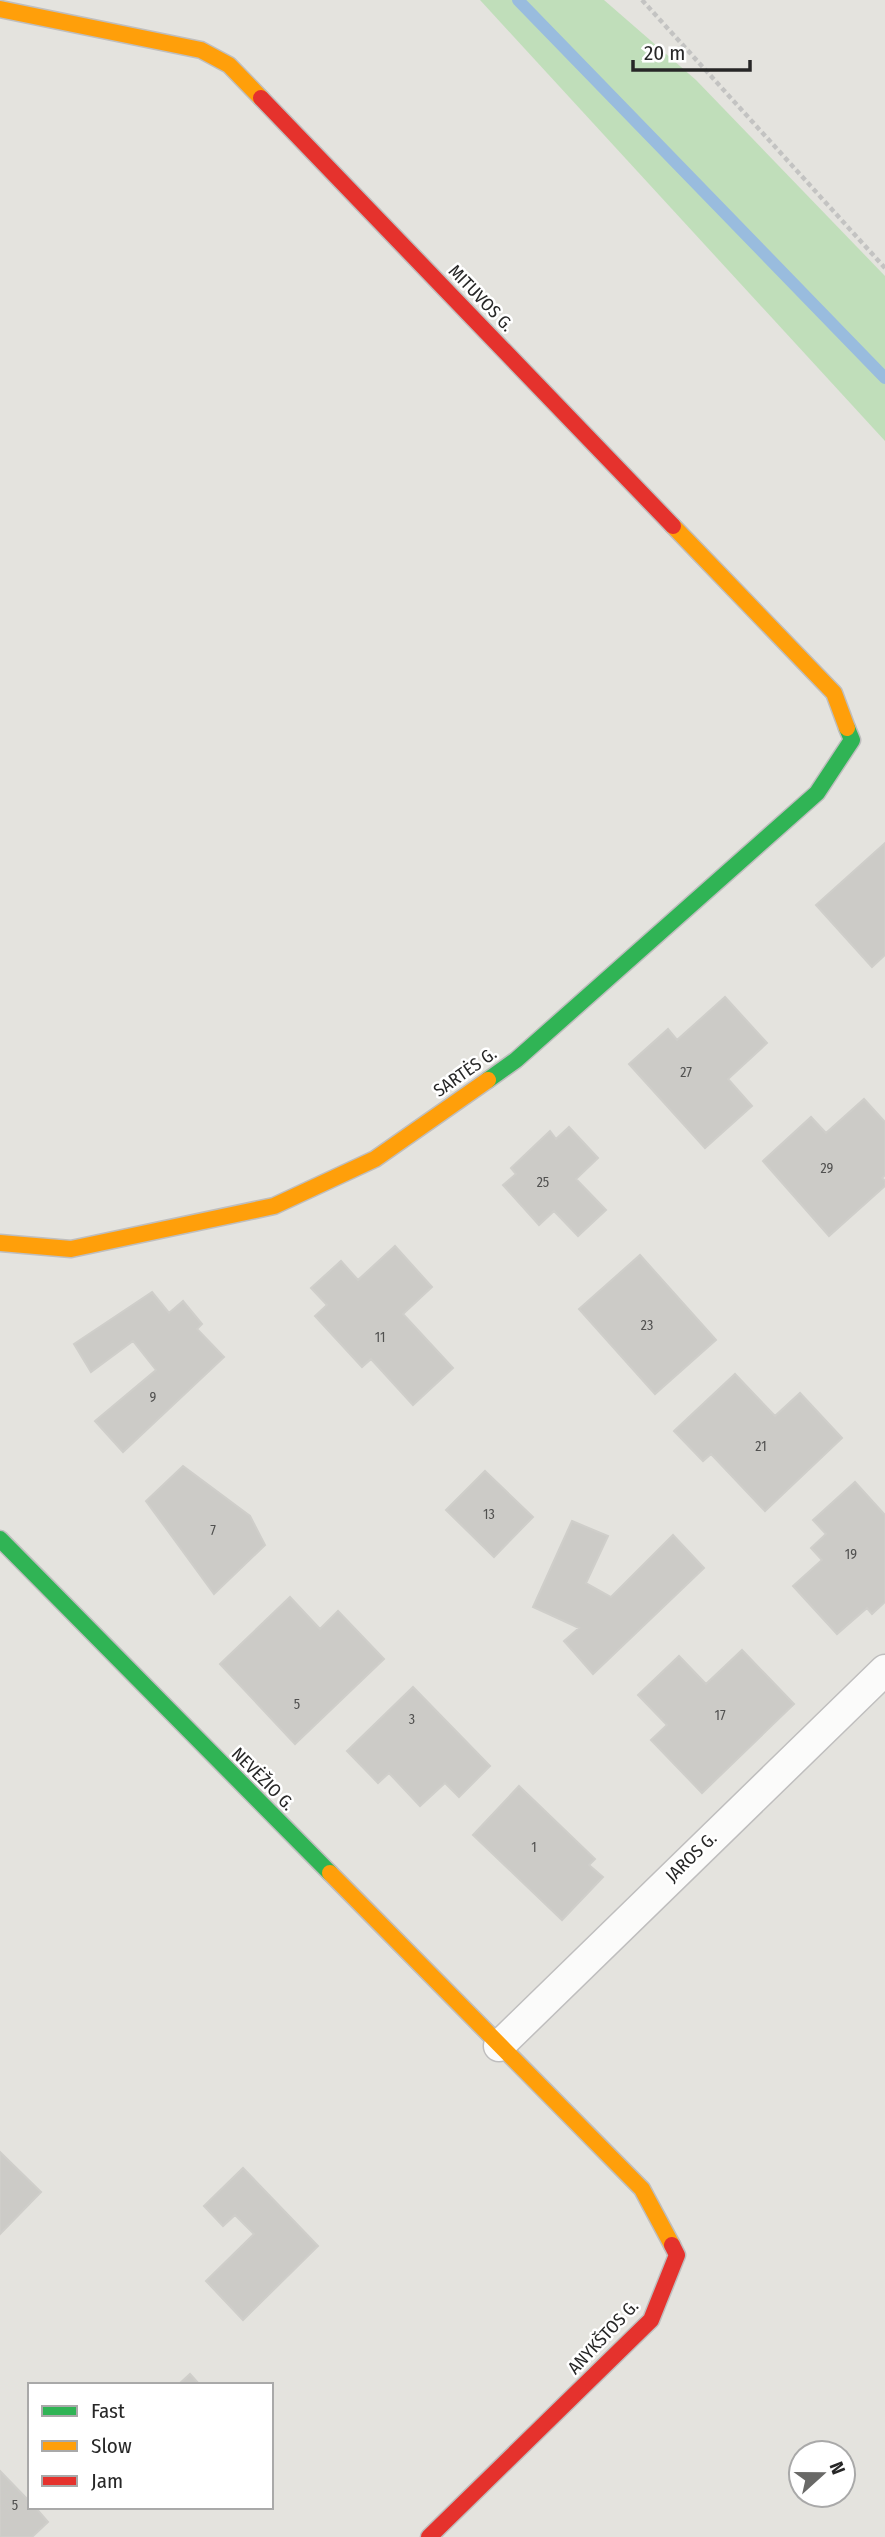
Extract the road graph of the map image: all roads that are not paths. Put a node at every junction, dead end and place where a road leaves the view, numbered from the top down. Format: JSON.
{"nodes":[{"id":1,"x":0,"y":9,"type":"edge"},
{"id":2,"x":852,"y":740,"type":"joint"},
{"id":3,"x":0,"y":1243,"type":"edge"},
{"id":4,"x":0,"y":1539,"type":"edge"},
{"id":5,"x":885,"y":1670,"type":"edge"},
{"id":6,"x":499,"y":2046,"type":"junction"},
{"id":7,"x":429,"y":2537,"type":"edge"}],
"edges":[{"from":1,"to":2,"type":"street","name":"MITUVOS G."},
{"from":2,"to":3,"type":"street","name":"SARTĖS G."},
{"from":4,"to":6,"type":"street","name":"NEVĖŽIO G."},
{"from":5,"to":6,"type":"street","name":"JAROS G."},
{"from":6,"to":7,"type":"street","name":"ANYKŠTOS G."}]}
